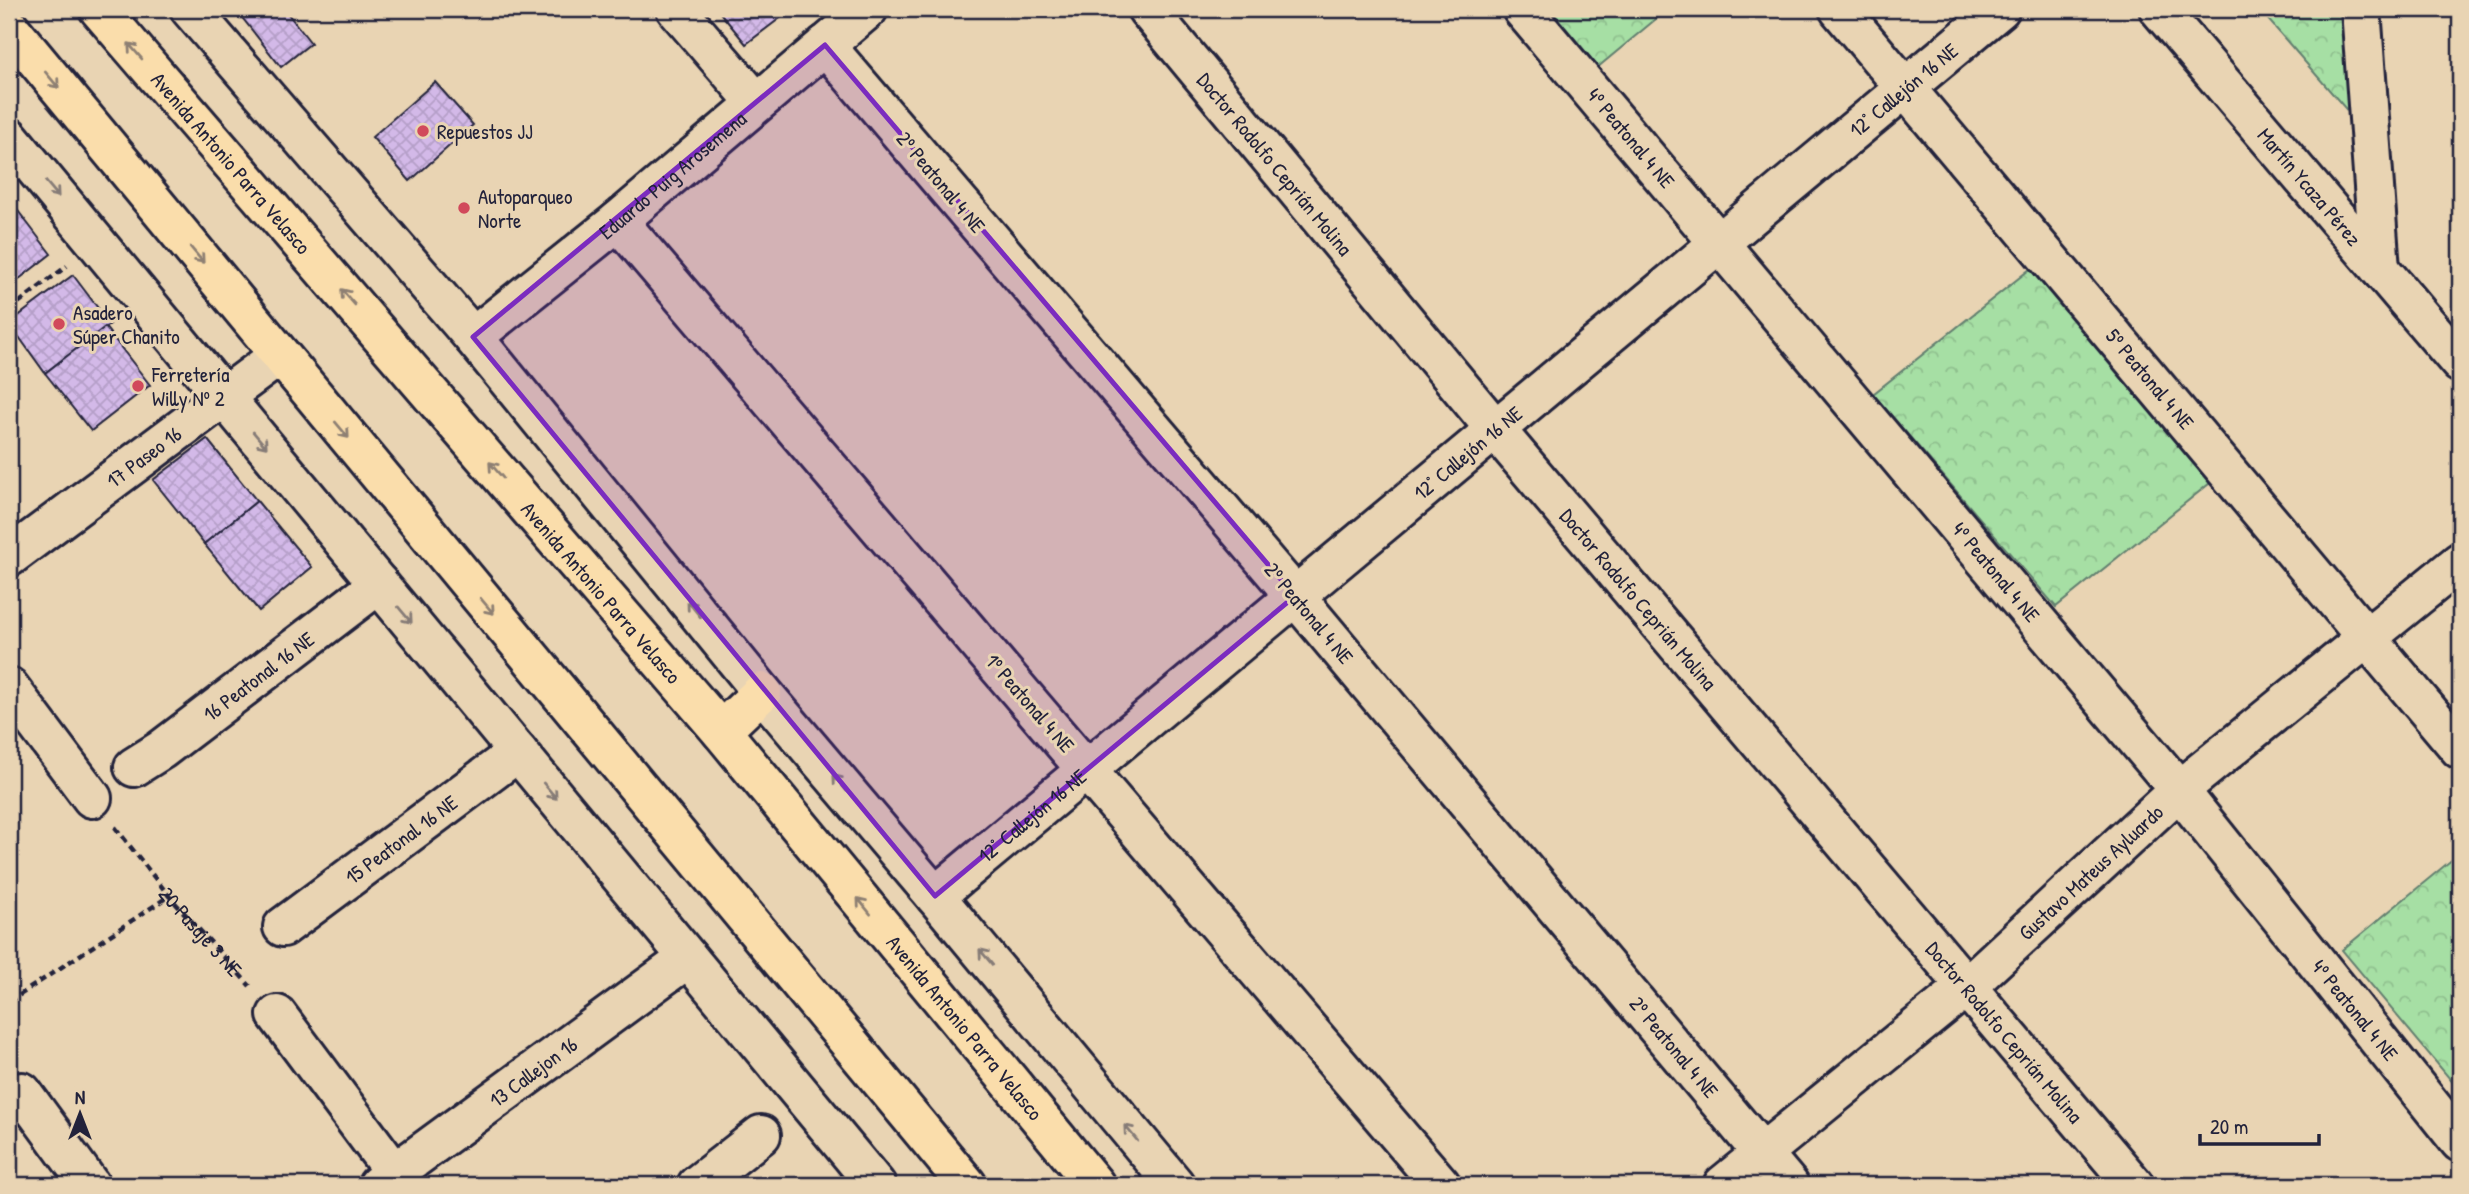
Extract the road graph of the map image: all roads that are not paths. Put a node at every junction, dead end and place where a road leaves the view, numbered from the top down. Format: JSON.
{"nodes":[{"id":1,"x":99,"y":9,"type":"edge"},
{"id":2,"x":190,"y":9,"type":"edge"},
{"id":3,"x":676,"y":9,"type":"edge"},
{"id":4,"x":868,"y":9,"type":"edge"},
{"id":5,"x":1147,"y":9,"type":"edge"},
{"id":6,"x":1522,"y":9,"type":"edge"},
{"id":7,"x":1839,"y":9,"type":"edge"},
{"id":8,"x":2000,"y":9,"type":"edge"},
{"id":9,"x":2159,"y":9,"type":"edge"},
{"id":10,"x":2361,"y":9,"type":"edge"},
{"id":11,"x":14,"y":44,"type":"edge"},
{"id":12,"x":825,"y":45,"type":"junction"},
{"id":13,"x":1905,"y":88,"type":"junction"},
{"id":14,"x":756,"y":102,"type":"junction"},
{"id":15,"x":9,"y":137,"type":"edge"},
{"id":16,"x":618,"y":221,"type":"junction"},
{"id":17,"x":1719,"y":243,"type":"junction"},
{"id":18,"x":2380,"y":269,"type":"junction"},
{"id":19,"x":473,"y":337,"type":"junction"},
{"id":20,"x":280,"y":355,"type":"junction"},
{"id":21,"x":2460,"y":363,"type":"edge"},
{"id":22,"x":225,"y":398,"type":"junction"},
{"id":23,"x":1495,"y":429,"type":"junction"},
{"id":24,"x":9,"y":557,"type":"edge"},
{"id":25,"x":2460,"y":562,"type":"edge"},
{"id":26,"x":379,"y":584,"type":"junction"},
{"id":27,"x":1295,"y":596,"type":"junction"},
{"id":28,"x":2366,"y":637,"type":"junction"},
{"id":29,"x":9,"y":687,"type":"edge"},
{"id":30,"x":762,"y":692,"type":"junction"},
{"id":31,"x":720,"y":731,"type":"junction"},
{"id":32,"x":2460,"y":749,"type":"edge"},
{"id":33,"x":518,"y":752,"type":"junction"},
{"id":34,"x":134,"y":767,"type":"dead end"},
{"id":35,"x":1087,"y":769,"type":"junction"},
{"id":36,"x":2179,"y":790,"type":"junction"},
{"id":37,"x":92,"y":798,"type":"road end"},
{"id":38,"x":935,"y":896,"type":"junction"},
{"id":39,"x":283,"y":927,"type":"dead end"},
{"id":40,"x":688,"y":958,"type":"junction"},
{"id":41,"x":1966,"y":986,"type":"junction"},
{"id":42,"x":277,"y":1015,"type":"road end"},
{"id":43,"x":22,"y":1092,"type":"dead end"},
{"id":44,"x":761,"y":1135,"type":"dead end"},
{"id":45,"x":2460,"y":1142,"type":"edge"},
{"id":46,"x":1763,"y":1153,"type":"junction"},
{"id":47,"x":386,"y":1179,"type":"edge"},
{"id":48,"x":90,"y":1185,"type":"edge"},
{"id":49,"x":697,"y":1185,"type":"edge"},
{"id":50,"x":876,"y":1185,"type":"edge"},
{"id":51,"x":967,"y":1185,"type":"edge"},
{"id":52,"x":1094,"y":1185,"type":"edge"},
{"id":53,"x":1175,"y":1185,"type":"edge"},
{"id":54,"x":1441,"y":1185,"type":"edge"},
{"id":55,"x":1723,"y":1185,"type":"edge"},
{"id":56,"x":1789,"y":1185,"type":"edge"},
{"id":57,"x":2134,"y":1185,"type":"edge"}],
"edges":[{"from":31,"to":1,"type":"main road","name":"Avenida Antonio Parra Velasco","one_way":true},
{"from":2,"to":19,"type":"street"},
{"from":3,"to":14,"type":"street"},
{"from":4,"to":12,"type":"street","name":"Eduardo Puig Arosemena"},
{"from":5,"to":23,"type":"street","name":"Doctor Rodolfo Ceprián Molina"},
{"from":6,"to":17,"type":"street","name":"4º Peatonal 4 NE"},
{"from":7,"to":13,"type":"street","name":"5º Peatonal 4 NE"},
{"from":8,"to":13,"type":"street","name":"12° Callejón 16 NE"},
{"from":9,"to":18,"type":"street","name":"Martín Ycaza Pérez"},
{"from":10,"to":18,"type":"street"},
{"from":11,"to":20,"type":"main road","one_way":true},
{"from":12,"to":14,"type":"street","name":"Eduardo Puig Arosemena"},
{"from":12,"to":27,"type":"street","name":"2º Peatonal 4 NE"},
{"from":13,"to":17,"type":"street","name":"12° Callejón 16 NE"},
{"from":13,"to":28,"type":"street","name":"5º Peatonal 4 NE"},
{"from":14,"to":16,"type":"street","name":"Eduardo Puig Arosemena"},
{"from":15,"to":22,"type":"street","one_way":true},
{"from":16,"to":19,"type":"street","name":"Eduardo Puig Arosemena"},
{"from":16,"to":35,"type":"street","name":"1º Peatonal 4 NE"},
{"from":17,"to":23,"type":"street","name":"12° Callejón 16 NE"},
{"from":17,"to":36,"type":"street","name":"4º Peatonal 4 NE"},
{"from":18,"to":21,"type":"street","name":"Martín Ycaza Pérez"},
{"from":30,"to":19,"type":"street","one_way":true},
{"from":20,"to":22,"type":"street","name":"17 Paseo 16"},
{"from":20,"to":51,"type":"main road","one_way":true},
{"from":22,"to":24,"type":"street","name":"17 Paseo 16"},
{"from":22,"to":26,"type":"street","one_way":true},
{"from":23,"to":27,"type":"street","name":"12° Callejón 16 NE"},
{"from":23,"to":41,"type":"street","name":"Doctor Rodolfo Ceprián Molina"},
{"from":25,"to":28,"type":"street","name":"Gustavo Mateus Ayluardo"},
{"from":26,"to":33,"type":"street","one_way":true},
{"from":26,"to":34,"type":"street","name":"16 Peatonal 16 NE"},
{"from":27,"to":35,"type":"street","name":"12° Callejón 16 NE"},
{"from":27,"to":46,"type":"street","name":"2º Peatonal 4 NE"},
{"from":28,"to":32,"type":"street","name":"5º Peatonal 4 NE"},
{"from":28,"to":36,"type":"street","name":"Gustavo Mateus Ayluardo"},
{"from":29,"to":37,"type":"street"},
{"from":30,"to":31,"type":"main road"},
{"from":38,"to":30,"type":"street","one_way":true},
{"from":52,"to":31,"type":"main road","name":"Avenida Antonio Parra Velasco","one_way":true},
{"from":33,"to":39,"type":"street","name":"15 Peatonal 16 NE"},
{"from":33,"to":40,"type":"street","one_way":true},
{"from":35,"to":38,"type":"street","name":"12° Callejón 16 NE"},
{"from":35,"to":54,"type":"street","name":"1º Peatonal 4 NE"},
{"from":36,"to":41,"type":"street","name":"Gustavo Mateus Ayluardo"},
{"from":36,"to":45,"type":"street","name":"4º Peatonal 4 NE"},
{"from":53,"to":38,"type":"street","one_way":true},
{"from":40,"to":47,"type":"street","name":"13 Callejon 16"},
{"from":40,"to":50,"type":"street"},
{"from":41,"to":46,"type":"street","name":"Gustavo Mateus Ayluardo"},
{"from":41,"to":57,"type":"street","name":"Doctor Rodolfo Ceprián Molina"},
{"from":42,"to":47,"type":"street"},
{"from":43,"to":48,"type":"street"},
{"from":44,"to":49,"type":"street"},
{"from":46,"to":55,"type":"street","name":"Gustavo Mateus Ayluardo"},
{"from":46,"to":56,"type":"street","name":"2º Peatonal 4 NE"}]}
